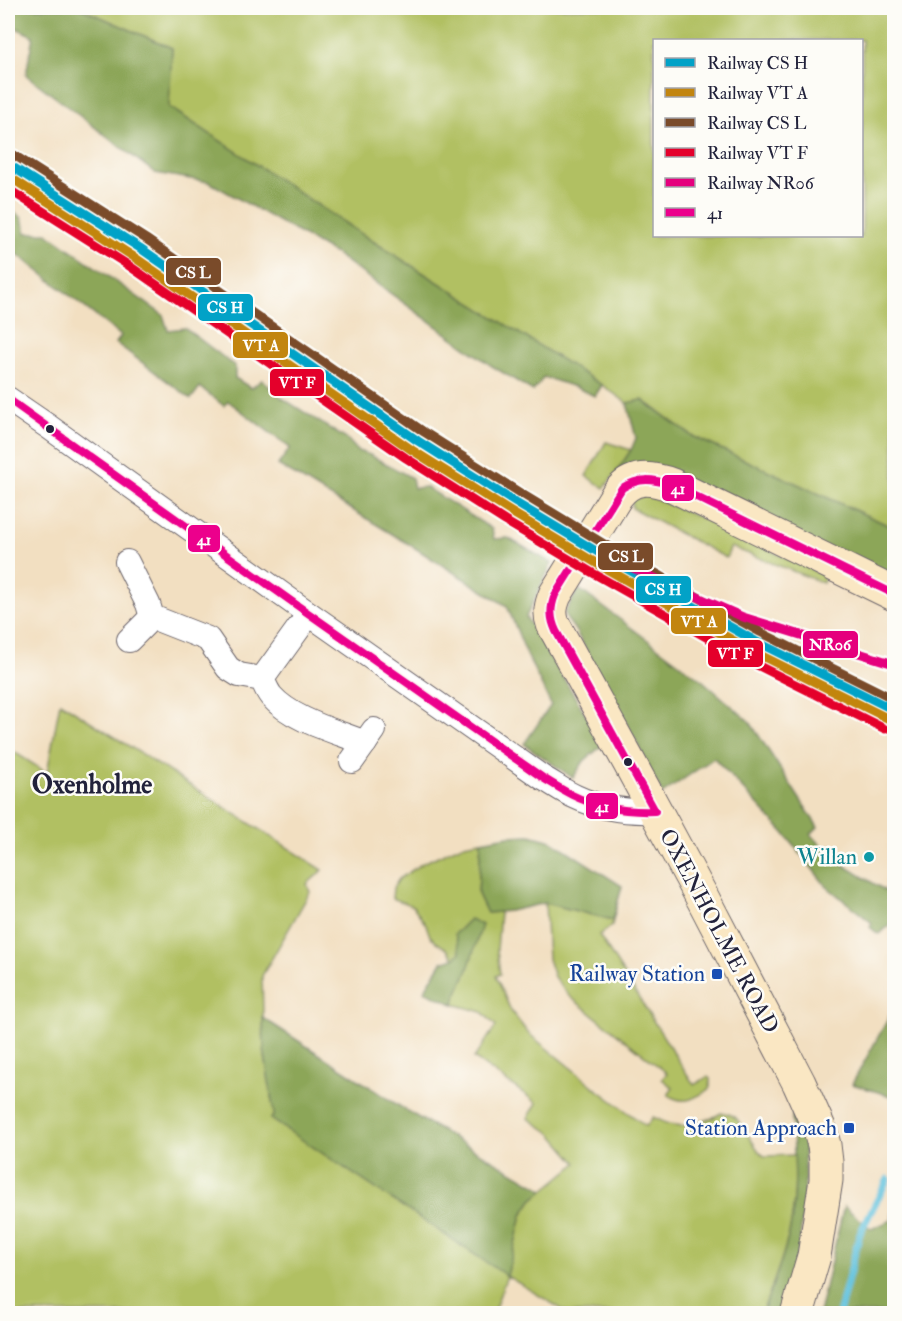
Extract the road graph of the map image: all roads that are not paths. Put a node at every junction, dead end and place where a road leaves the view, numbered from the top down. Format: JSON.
{"nodes":[{"id":1,"x":8,"y":399,"type":"edge"},
{"id":2,"x":127,"y":562,"type":"dead end"},
{"id":3,"x":894,"y":594,"type":"edge"},
{"id":4,"x":309,"y":614,"type":"junction"},
{"id":5,"x":152,"y":617,"type":"junction"},
{"id":6,"x":129,"y":640,"type":"dead end"},
{"id":7,"x":262,"y":679,"type":"junction"},
{"id":8,"x":363,"y":745,"type":"dead end"},
{"id":9,"x":655,"y":811,"type":"junction"},
{"id":10,"x":797,"y":1314,"type":"edge"}],
"edges":[{"from":1,"to":4,"type":"street"},
{"from":2,"to":5,"type":"street"},
{"from":3,"to":9,"type":"main road","name":"OXENHOLME ROAD"},
{"from":4,"to":7,"type":"street"},
{"from":4,"to":9,"type":"street"},
{"from":5,"to":6,"type":"street"},
{"from":5,"to":7,"type":"street"},
{"from":7,"to":8,"type":"street"},
{"from":9,"to":10,"type":"main road","name":"OXENHOLME ROAD"}]}
